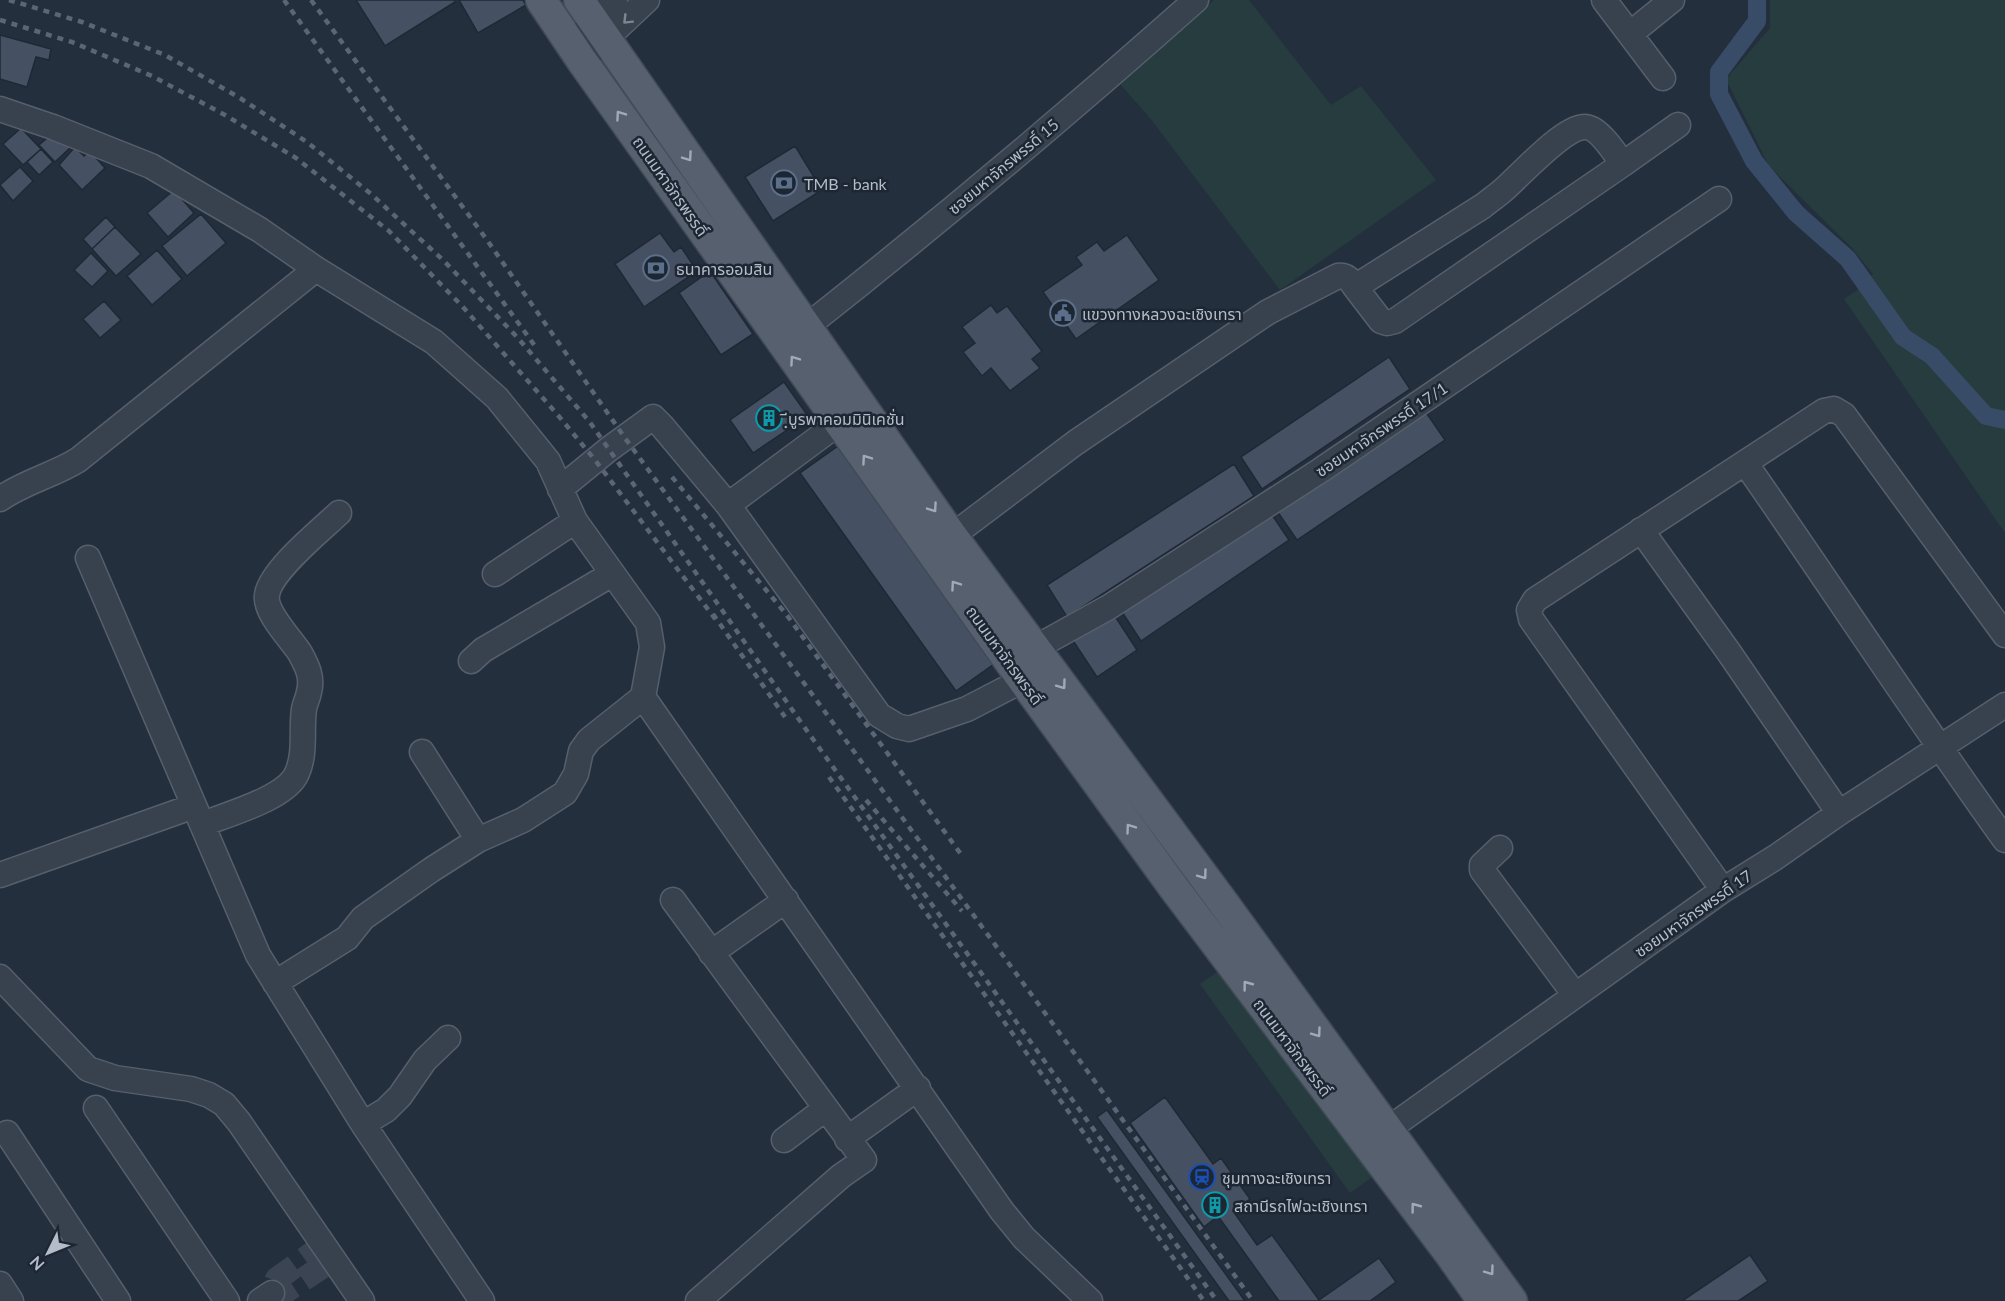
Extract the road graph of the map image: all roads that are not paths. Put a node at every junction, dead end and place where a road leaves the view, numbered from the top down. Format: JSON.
{"nodes":[{"id":1,"x":541,"y":0,"type":"edge"},
{"id":2,"x":615,"y":0,"type":"edge"},
{"id":3,"x":647,"y":0,"type":"edge"},
{"id":4,"x":1604,"y":0,"type":"edge"},
{"id":5,"x":1672,"y":0,"type":"edge"},
{"id":6,"x":1189,"y":2,"type":"edge"},
{"id":7,"x":593,"y":20,"type":"edge"},
{"id":8,"x":1630,"y":34,"type":"junction"},
{"id":9,"x":576,"y":53,"type":"junction"},
{"id":10,"x":1663,"y":78,"type":"dead end"},
{"id":11,"x":0,"y":109,"type":"edge"},
{"id":12,"x":1678,"y":125,"type":"dead end"},
{"id":13,"x":1623,"y":164,"type":"junction"},
{"id":14,"x":1719,"y":199,"type":"dead end"},
{"id":15,"x":316,"y":269,"type":"junction"},
{"id":16,"x":1355,"y":287,"type":"junction"},
{"id":17,"x":806,"y":327,"type":"junction"},
{"id":18,"x":840,"y":422,"type":"junction"},
{"id":19,"x":1746,"y":464,"type":"junction"},
{"id":20,"x":560,"y":489,"type":"junction"},
{"id":21,"x":0,"y":499,"type":"edge"},
{"id":22,"x":728,"y":505,"type":"junction"},
{"id":23,"x":339,"y":513,"type":"dead end"},
{"id":24,"x":575,"y":521,"type":"junction"},
{"id":25,"x":1641,"y":530,"type":"junction"},
{"id":26,"x":952,"y":536,"type":"junction"},
{"id":27,"x":88,"y":558,"type":"dead end"},
{"id":28,"x":495,"y":574,"type":"dead end"},
{"id":29,"x":612,"y":574,"type":"junction"},
{"id":30,"x":2005,"y":635,"type":"edge"},
{"id":31,"x":1035,"y":648,"type":"junction"},
{"id":32,"x":471,"y":661,"type":"dead end"},
{"id":33,"x":1023,"y":680,"type":"junction"},
{"id":34,"x":643,"y":697,"type":"junction"},
{"id":35,"x":2005,"y":705,"type":"edge"},
{"id":36,"x":1939,"y":748,"type":"junction"},
{"id":37,"x":422,"y":752,"type":"dead end"},
{"id":38,"x":1839,"y":813,"type":"junction"},
{"id":39,"x":199,"y":815,"type":"junction"},
{"id":40,"x":478,"y":840,"type":"junction"},
{"id":41,"x":2005,"y":840,"type":"edge"},
{"id":42,"x":1500,"y":848,"type":"dead end"},
{"id":43,"x":0,"y":875,"type":"edge"},
{"id":44,"x":1723,"y":890,"type":"junction"},
{"id":45,"x":673,"y":900,"type":"dead end"},
{"id":46,"x":786,"y":900,"type":"junction"},
{"id":47,"x":711,"y":953,"type":"junction"},
{"id":48,"x":0,"y":977,"type":"edge"},
{"id":49,"x":275,"y":982,"type":"junction"},
{"id":50,"x":1575,"y":996,"type":"junction"},
{"id":51,"x":448,"y":1038,"type":"dead end"},
{"id":52,"x":918,"y":1088,"type":"junction"},
{"id":53,"x":96,"y":1108,"type":"dead end"},
{"id":54,"x":825,"y":1109,"type":"junction"},
{"id":55,"x":363,"y":1124,"type":"junction"},
{"id":56,"x":1388,"y":1130,"type":"junction"},
{"id":57,"x":7,"y":1133,"type":"dead end"},
{"id":58,"x":847,"y":1139,"type":"junction"},
{"id":59,"x":784,"y":1140,"type":"dead end"},
{"id":60,"x":1459,"y":1247,"type":"junction"},
{"id":61,"x":0,"y":1284,"type":"edge"},
{"id":62,"x":710,"y":1297,"type":"edge"},
{"id":63,"x":11,"y":1301,"type":"edge"},
{"id":64,"x":118,"y":1301,"type":"edge"},
{"id":65,"x":227,"y":1301,"type":"edge"},
{"id":66,"x":362,"y":1301,"type":"edge"},
{"id":67,"x":483,"y":1301,"type":"edge"},
{"id":68,"x":1090,"y":1301,"type":"edge"},
{"id":69,"x":1483,"y":1301,"type":"edge"},
{"id":70,"x":1512,"y":1301,"type":"edge"}],
"edges":[{"from":1,"to":9,"type":"main road","name":"ถนนมหาจักรพรรดิ์"},
{"from":2,"to":7,"type":"street"},
{"from":3,"to":7,"type":"street","one_way":true},
{"from":4,"to":8,"type":"street"},
{"from":5,"to":8,"type":"street"},
{"from":6,"to":17,"type":"street","name":"ซอยมหาจักรพรรดิ์ 15"},
{"from":7,"to":9,"type":"street"},
{"from":7,"to":17,"type":"main road","name":"ถนนมหาจักรพรรดิ์","one_way":true},
{"from":8,"to":10,"type":"street"},
{"from":18,"to":9,"type":"main road","name":"ถนนมหาจักรพรรดิ์","one_way":true},
{"from":11,"to":15,"type":"street"},
{"from":12,"to":13,"type":"street"},
{"from":13,"to":16,"type":"street"},
{"from":13,"to":16,"type":"street"},
{"from":14,"to":31,"type":"street","name":"ซอยมหาจักรพรรดิ์ 17/1"},
{"from":15,"to":20,"type":"street"},
{"from":15,"to":21,"type":"street"},
{"from":16,"to":26,"type":"street"},
{"from":17,"to":26,"type":"main road","name":"ถนนมหาจักรพรรดิ์","one_way":true},
{"from":18,"to":22,"type":"street"},
{"from":33,"to":18,"type":"main road","name":"ถนนมหาจักรพรรดิ์","one_way":true},
{"from":19,"to":25,"type":"street"},
{"from":19,"to":30,"type":"street"},
{"from":19,"to":36,"type":"street"},
{"from":20,"to":22,"type":"street"},
{"from":20,"to":24,"type":"street"},
{"from":22,"to":33,"type":"street"},
{"from":23,"to":39,"type":"street"},
{"from":24,"to":28,"type":"street"},
{"from":24,"to":29,"type":"street"},
{"from":25,"to":38,"type":"street"},
{"from":25,"to":44,"type":"street"},
{"from":26,"to":31,"type":"main road","name":"ถนนมหาจักรพรรดิ์"},
{"from":27,"to":39,"type":"street"},
{"from":29,"to":32,"type":"street"},
{"from":29,"to":34,"type":"street"},
{"from":31,"to":56,"type":"main road","name":"ถนนมหาจักรพรรดิ์","one_way":true},
{"from":60,"to":33,"type":"main road","name":"ถนนมหาจักรพรรดิ์","one_way":true},
{"from":34,"to":40,"type":"street"},
{"from":34,"to":46,"type":"street"},
{"from":35,"to":36,"type":"street","name":"ซอยมหาจักรพรรดิ์ 17"},
{"from":36,"to":38,"type":"street","name":"ซอยมหาจักรพรรดิ์ 17"},
{"from":36,"to":41,"type":"street"},
{"from":37,"to":40,"type":"street"},
{"from":38,"to":44,"type":"street","name":"ซอยมหาจักรพรรดิ์ 17"},
{"from":39,"to":43,"type":"street"},
{"from":39,"to":49,"type":"street"},
{"from":40,"to":49,"type":"street"},
{"from":42,"to":50,"type":"street"},
{"from":44,"to":50,"type":"street","name":"ซอยมหาจักรพรรดิ์ 17"},
{"from":45,"to":47,"type":"street"},
{"from":46,"to":47,"type":"street"},
{"from":46,"to":52,"type":"street"},
{"from":47,"to":54,"type":"street"},
{"from":48,"to":66,"type":"street"},
{"from":49,"to":55,"type":"street"},
{"from":50,"to":56,"type":"street","name":"ซอยมหาจักรพรรดิ์ 17"},
{"from":51,"to":55,"type":"street"},
{"from":52,"to":58,"type":"street"},
{"from":52,"to":68,"type":"street"},
{"from":53,"to":65,"type":"street"},
{"from":54,"to":58,"type":"street"},
{"from":54,"to":59,"type":"street"},
{"from":55,"to":67,"type":"street"},
{"from":56,"to":60,"type":"main road","name":"ถนนมหาจักรพรรดิ์"},
{"from":57,"to":64,"type":"street"},
{"from":58,"to":62,"type":"street"},
{"from":60,"to":69,"type":"main road","name":"ถนนมหาจักรพรรดิ์"},
{"from":60,"to":70,"type":"main road","name":"ถนนมหาจักรพรรดิ์","one_way":true},
{"from":61,"to":63,"type":"street"}]}
